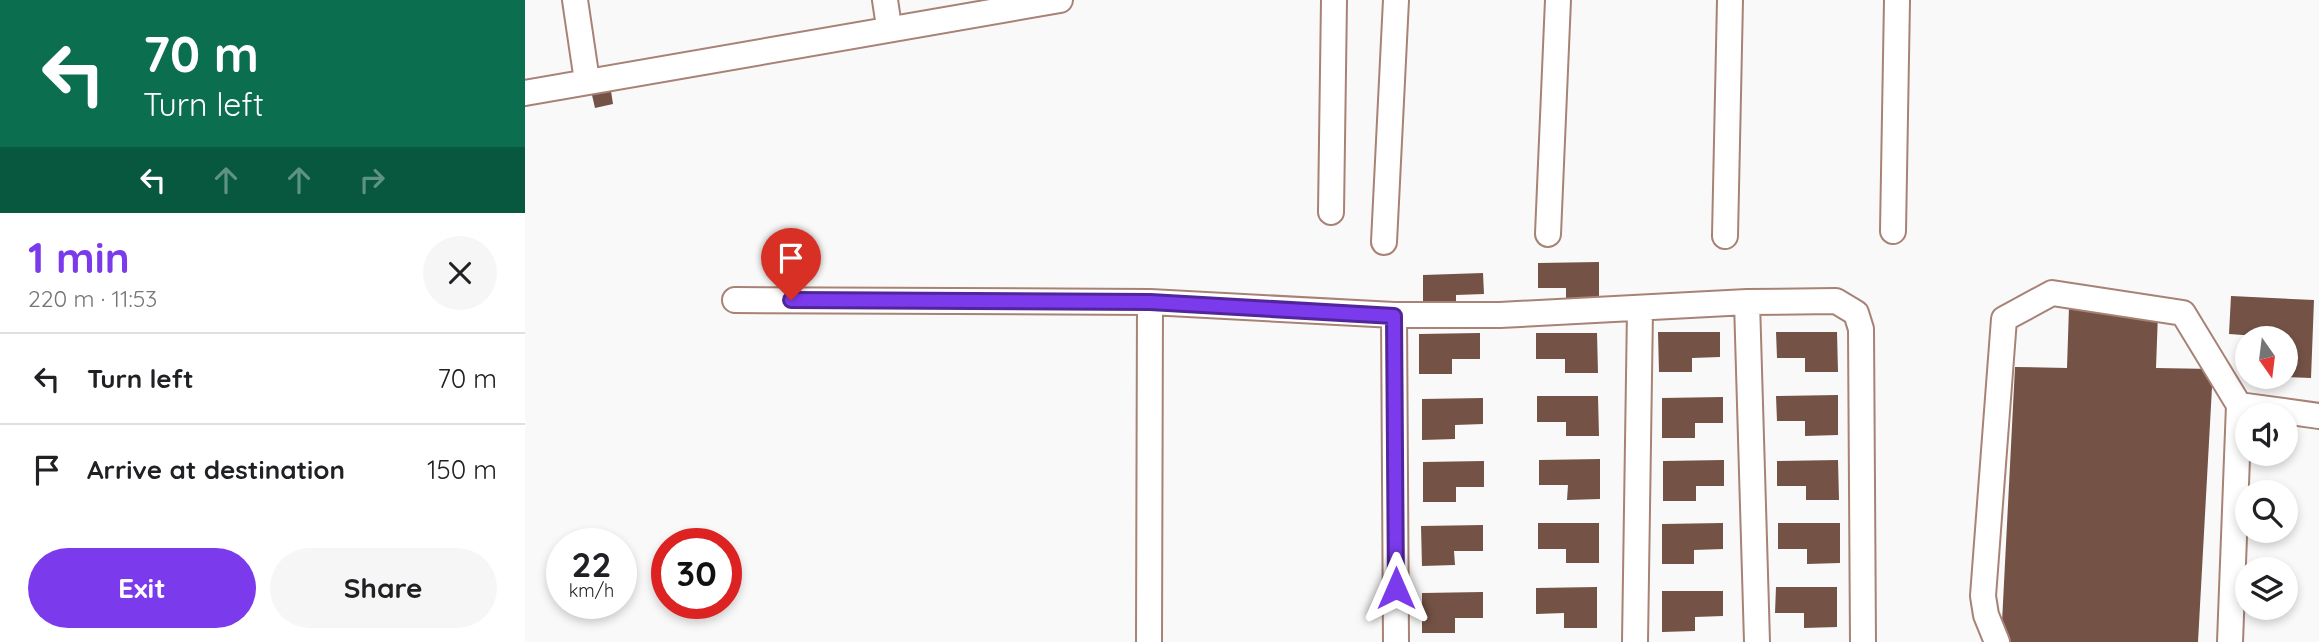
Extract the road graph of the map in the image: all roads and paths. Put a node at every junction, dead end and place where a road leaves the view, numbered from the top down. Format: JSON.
{"nodes":[{"id":1,"x":575,"y":0,"type":"edge"},
{"id":2,"x":885,"y":0,"type":"edge"},
{"id":3,"x":1060,"y":0,"type":"edge"},
{"id":4,"x":1334,"y":0,"type":"edge"},
{"id":5,"x":1396,"y":0,"type":"edge"},
{"id":6,"x":1557,"y":0,"type":"edge"},
{"id":7,"x":1730,"y":0,"type":"edge"},
{"id":8,"x":1896,"y":0,"type":"edge"},
{"id":9,"x":889,"y":27,"type":"junction"},
{"id":10,"x":587,"y":82,"type":"junction"},
{"id":11,"x":525,"y":93,"type":"edge"},
{"id":12,"x":1331,"y":212,"type":"dead end"},
{"id":13,"x":1893,"y":231,"type":"dead end"},
{"id":14,"x":1548,"y":234,"type":"dead end"},
{"id":15,"x":1725,"y":236,"type":"dead end"},
{"id":16,"x":1384,"y":242,"type":"dead end"},
{"id":17,"x":735,"y":300,"type":"dead end"},
{"id":18,"x":1150,"y":302,"type":"junction"},
{"id":19,"x":1747,"y":302,"type":"junction"},
{"id":20,"x":1640,"y":310,"type":"junction"},
{"id":21,"x":1394,"y":316,"type":"junction"},
{"id":22,"x":2238,"y":403,"type":"edge"},
{"id":23,"x":2298,"y":412,"type":"edge"},
{"id":24,"x":2319,"y":415,"type":"edge"},
{"id":25,"x":2237,"y":466,"type":"edge"},
{"id":26,"x":1149,"y":642,"type":"edge"},
{"id":27,"x":1396,"y":642,"type":"edge"},
{"id":28,"x":1635,"y":642,"type":"edge"},
{"id":29,"x":1757,"y":642,"type":"edge"},
{"id":30,"x":1863,"y":642,"type":"edge"},
{"id":31,"x":1997,"y":642,"type":"edge"},
{"id":32,"x":2230,"y":642,"type":"edge"}],
"edges":[{"from":1,"to":10,"type":"street"},
{"from":2,"to":9,"type":"street"},
{"from":3,"to":9,"type":"street"},
{"from":4,"to":12,"type":"street"},
{"from":5,"to":16,"type":"street"},
{"from":6,"to":14,"type":"street"},
{"from":7,"to":15,"type":"street"},
{"from":8,"to":13,"type":"street"},
{"from":9,"to":10,"type":"street"},
{"from":10,"to":11,"type":"street"},
{"from":17,"to":18,"type":"street"},
{"from":18,"to":21,"type":"street"},
{"from":18,"to":26,"type":"street"},
{"from":19,"to":20,"type":"street"},
{"from":19,"to":29,"type":"street"},
{"from":19,"to":30,"type":"street"},
{"from":20,"to":21,"type":"street"},
{"from":20,"to":28,"type":"street"},
{"from":21,"to":27,"type":"street"},
{"from":22,"to":31,"type":"street"},
{"from":23,"to":24,"type":"street"},
{"from":25,"to":32,"type":"street"}]}
